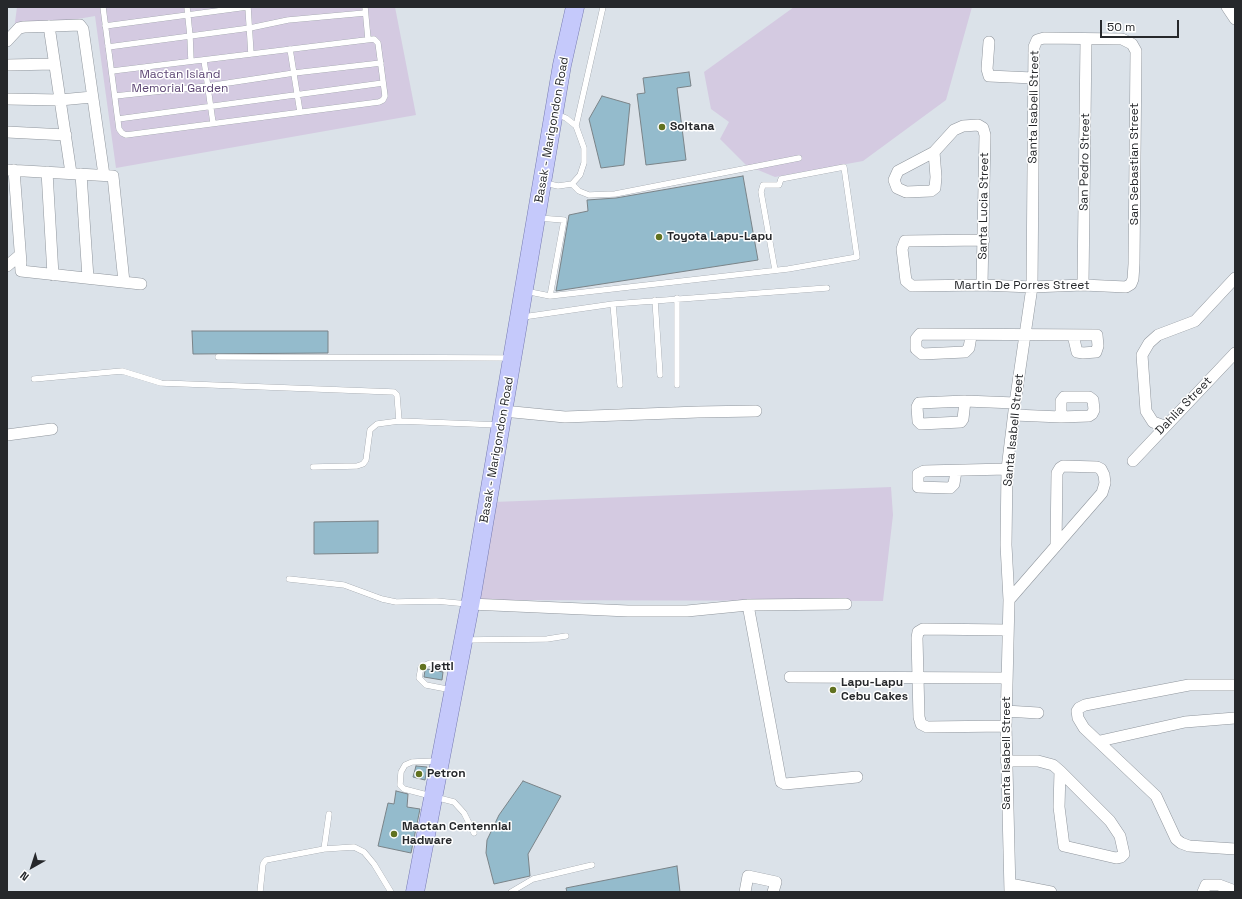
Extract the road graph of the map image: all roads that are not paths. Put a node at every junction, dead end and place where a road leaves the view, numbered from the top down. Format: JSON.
{"nodes":[{"id":1,"x":103,"y":7,"type":"edge"},
{"id":2,"x":187,"y":7,"type":"edge"},
{"id":3,"x":247,"y":7,"type":"edge"},
{"id":4,"x":575,"y":7,"type":"edge"},
{"id":5,"x":603,"y":7,"type":"edge"},
{"id":6,"x":1227,"y":7,"type":"edge"},
{"id":7,"x":365,"y":10,"type":"edge"},
{"id":8,"x":187,"y":15,"type":"junction"},
{"id":9,"x":1235,"y":19,"type":"edge"},
{"id":10,"x":49,"y":26,"type":"junction"},
{"id":11,"x":105,"y":26,"type":"junction"},
{"id":12,"x":250,"y":28,"type":"junction"},
{"id":13,"x":190,"y":36,"type":"junction"},
{"id":14,"x":368,"y":40,"type":"junction"},
{"id":15,"x":1086,"y":40,"type":"junction"},
{"id":16,"x":7,"y":41,"type":"edge"},
{"id":17,"x":988,"y":42,"type":"dead end"},
{"id":18,"x":108,"y":47,"type":"junction"},
{"id":19,"x":290,"y":49,"type":"junction"},
{"id":20,"x":252,"y":54,"type":"junction"},
{"id":21,"x":204,"y":60,"type":"junction"},
{"id":22,"x":191,"y":61,"type":"junction"},
{"id":23,"x":381,"y":63,"type":"junction"},
{"id":24,"x":54,"y":64,"type":"junction"},
{"id":25,"x":7,"y":65,"type":"edge"},
{"id":26,"x":112,"y":71,"type":"junction"},
{"id":27,"x":294,"y":73,"type":"junction"},
{"id":28,"x":1033,"y":78,"type":"junction"},
{"id":29,"x":383,"y":83,"type":"junction"},
{"id":30,"x":208,"y":86,"type":"junction"},
{"id":31,"x":297,"y":94,"type":"junction"},
{"id":32,"x":92,"y":96,"type":"junction"},
{"id":33,"x":115,"y":96,"type":"junction"},
{"id":34,"x":7,"y":99,"type":"edge"},
{"id":35,"x":60,"y":100,"type":"junction"},
{"id":36,"x":211,"y":106,"type":"junction"},
{"id":37,"x":300,"y":112,"type":"junction"},
{"id":38,"x":554,"y":114,"type":"junction"},
{"id":39,"x":118,"y":119,"type":"junction"},
{"id":40,"x":213,"y":123,"type":"junction"},
{"id":41,"x":576,"y":126,"type":"junction"},
{"id":42,"x":7,"y":132,"type":"edge"},
{"id":43,"x":66,"y":135,"type":"junction"},
{"id":44,"x":934,"y":152,"type":"dead end"},
{"id":45,"x":799,"y":158,"type":"dead end"},
{"id":46,"x":10,"y":170,"type":"edge"},
{"id":47,"x":47,"y":172,"type":"junction"},
{"id":48,"x":76,"y":173,"type":"junction"},
{"id":49,"x":104,"y":175,"type":"junction"},
{"id":50,"x":543,"y":183,"type":"junction"},
{"id":51,"x":572,"y":184,"type":"junction"},
{"id":52,"x":537,"y":218,"type":"junction"},
{"id":53,"x":984,"y":240,"type":"junction"},
{"id":54,"x":7,"y":254,"type":"edge"},
{"id":55,"x":20,"y":255,"type":"junction"},
{"id":56,"x":7,"y":266,"type":"edge"},
{"id":57,"x":775,"y":270,"type":"junction"},
{"id":58,"x":53,"y":274,"type":"junction"},
{"id":59,"x":88,"y":278,"type":"junction"},
{"id":60,"x":1235,"y":278,"type":"edge"},
{"id":61,"x":124,"y":282,"type":"junction"},
{"id":62,"x":141,"y":284,"type":"dead end"},
{"id":63,"x":1131,"y":284,"type":"joint"},
{"id":64,"x":982,"y":285,"type":"junction"},
{"id":65,"x":1083,"y":285,"type":"junction"},
{"id":66,"x":1032,"y":287,"type":"junction"},
{"id":67,"x":827,"y":288,"type":"dead end"},
{"id":68,"x":525,"y":291,"type":"junction"},
{"id":69,"x":550,"y":296,"type":"junction"},
{"id":70,"x":677,"y":298,"type":"junction"},
{"id":71,"x":656,"y":300,"type":"junction"},
{"id":72,"x":613,"y":304,"type":"junction"},
{"id":73,"x":519,"y":317,"type":"junction"},
{"id":74,"x":1025,"y":335,"type":"junction"},
{"id":75,"x":1073,"y":335,"type":"dead end"},
{"id":76,"x":971,"y":336,"type":"dead end"},
{"id":77,"x":1235,"y":353,"type":"edge"},
{"id":78,"x":218,"y":356,"type":"dead end"},
{"id":79,"x":512,"y":358,"type":"junction"},
{"id":80,"x":660,"y":375,"type":"dead end"},
{"id":81,"x":34,"y":379,"type":"dead end"},
{"id":82,"x":620,"y":385,"type":"dead end"},
{"id":83,"x":677,"y":385,"type":"dead end"},
{"id":84,"x":965,"y":401,"type":"dead end"},
{"id":85,"x":1015,"y":403,"type":"junction"},
{"id":86,"x":756,"y":412,"type":"dead end"},
{"id":87,"x":1014,"y":415,"type":"junction"},
{"id":88,"x":1061,"y":417,"type":"dead end"},
{"id":89,"x":502,"y":418,"type":"junction"},
{"id":90,"x":399,"y":421,"type":"junction"},
{"id":91,"x":1164,"y":426,"type":"junction"},
{"id":92,"x":52,"y":429,"type":"dead end"},
{"id":93,"x":7,"y":435,"type":"edge"},
{"id":94,"x":1133,"y":461,"type":"dead end"},
{"id":95,"x":313,"y":467,"type":"dead end"},
{"id":96,"x":1007,"y":469,"type":"junction"},
{"id":97,"x":956,"y":471,"type":"dead end"},
{"id":98,"x":1056,"y":546,"type":"junction"},
{"id":99,"x":289,"y":579,"type":"dead end"},
{"id":100,"x":1009,"y":600,"type":"junction"},
{"id":101,"x":470,"y":604,"type":"junction"},
{"id":102,"x":846,"y":604,"type":"dead end"},
{"id":103,"x":748,"y":605,"type":"junction"},
{"id":104,"x":1008,"y":630,"type":"junction"},
{"id":105,"x":566,"y":636,"type":"dead end"},
{"id":106,"x":463,"y":640,"type":"junction"},
{"id":107,"x":459,"y":663,"type":"junction"},
{"id":108,"x":918,"y":677,"type":"junction"},
{"id":109,"x":790,"y":678,"type":"dead end"},
{"id":110,"x":1007,"y":678,"type":"junction"},
{"id":111,"x":1235,"y":685,"type":"edge"},
{"id":112,"x":454,"y":690,"type":"junction"},
{"id":113,"x":1006,"y":711,"type":"junction"},
{"id":114,"x":1038,"y":713,"type":"dead end"},
{"id":115,"x":1235,"y":718,"type":"edge"},
{"id":116,"x":1006,"y":726,"type":"junction"},
{"id":117,"x":1100,"y":741,"type":"junction"},
{"id":118,"x":441,"y":761,"type":"junction"},
{"id":119,"x":1006,"y":761,"type":"junction"},
{"id":120,"x":1060,"y":771,"type":"junction"},
{"id":121,"x":856,"y":777,"type":"dead end"},
{"id":122,"x":434,"y":796,"type":"junction"},
{"id":123,"x":329,"y":814,"type":"dead end"},
{"id":124,"x":474,"y":833,"type":"dead end"},
{"id":125,"x":324,"y":849,"type":"junction"},
{"id":126,"x":1235,"y":849,"type":"edge"},
{"id":127,"x":592,"y":865,"type":"dead end"},
{"id":128,"x":1010,"y":888,"type":"edge"},
{"id":129,"x":1235,"y":891,"type":"edge"},
{"id":130,"x":260,"y":892,"type":"edge"},
{"id":131,"x":391,"y":892,"type":"edge"},
{"id":132,"x":415,"y":892,"type":"edge"},
{"id":133,"x":511,"y":892,"type":"edge"},
{"id":134,"x":744,"y":892,"type":"edge"},
{"id":135,"x":773,"y":892,"type":"edge"},
{"id":136,"x":1051,"y":892,"type":"edge"},
{"id":137,"x":1203,"y":892,"type":"edge"}],
"edges":[{"from":1,"to":11,"type":"lane"},
{"from":2,"to":8,"type":"lane"},
{"from":3,"to":8,"type":"lane"},
{"from":3,"to":12,"type":"lane"},
{"from":4,"to":38,"type":"main road","name":"Basak - Marigondon Road"},
{"from":5,"to":41,"type":"lane"},
{"from":6,"to":9,"type":"street"},
{"from":7,"to":12,"type":"lane"},
{"from":7,"to":14,"type":"lane"},
{"from":8,"to":11,"type":"lane"},
{"from":8,"to":13,"type":"lane"},
{"from":10,"to":16,"type":"street"},
{"from":10,"to":24,"type":"street"},
{"from":10,"to":32,"type":"street"},
{"from":11,"to":18,"type":"lane"},
{"from":12,"to":13,"type":"lane"},
{"from":12,"to":20,"type":"lane"},
{"from":13,"to":18,"type":"lane"},
{"from":13,"to":22,"type":"lane"},
{"from":14,"to":19,"type":"lane"},
{"from":14,"to":23,"type":"lane"},
{"from":15,"to":28,"type":"street","name":"Santa Isabell Street"},
{"from":15,"to":63,"type":"street","name":"San Sebastian Street"},
{"from":15,"to":65,"type":"street","name":"San Pedro Street"},
{"from":17,"to":28,"type":"street"},
{"from":18,"to":26,"type":"lane"},
{"from":19,"to":20,"type":"lane"},
{"from":19,"to":27,"type":"lane"},
{"from":20,"to":21,"type":"lane"},
{"from":21,"to":22,"type":"lane"},
{"from":21,"to":30,"type":"lane"},
{"from":22,"to":26,"type":"lane"},
{"from":23,"to":27,"type":"lane"},
{"from":23,"to":29,"type":"lane"},
{"from":24,"to":25,"type":"street"},
{"from":24,"to":35,"type":"street"},
{"from":26,"to":33,"type":"lane"},
{"from":27,"to":30,"type":"lane"},
{"from":27,"to":31,"type":"lane"},
{"from":28,"to":66,"type":"street","name":"Santa Isabell Street"},
{"from":29,"to":31,"type":"lane"},
{"from":29,"to":37,"type":"lane"},
{"from":30,"to":33,"type":"lane"},
{"from":30,"to":36,"type":"lane"},
{"from":31,"to":36,"type":"lane"},
{"from":31,"to":37,"type":"lane"},
{"from":32,"to":35,"type":"street"},
{"from":32,"to":49,"type":"street"},
{"from":33,"to":39,"type":"lane"},
{"from":34,"to":35,"type":"street"},
{"from":35,"to":43,"type":"street"},
{"from":36,"to":39,"type":"lane"},
{"from":36,"to":40,"type":"lane"},
{"from":37,"to":40,"type":"lane"},
{"from":38,"to":41,"type":"lane"},
{"from":38,"to":50,"type":"main road","name":"Basak - Marigondon Road"},
{"from":39,"to":40,"type":"lane"},
{"from":41,"to":51,"type":"lane"},
{"from":42,"to":43,"type":"street"},
{"from":43,"to":48,"type":"street"},
{"from":44,"to":53,"type":"street","name":"Santa Lucia Street"},
{"from":45,"to":51,"type":"lane"},
{"from":46,"to":47,"type":"street"},
{"from":46,"to":55,"type":"street"},
{"from":47,"to":48,"type":"street"},
{"from":47,"to":58,"type":"street"},
{"from":48,"to":49,"type":"street"},
{"from":48,"to":59,"type":"street"},
{"from":49,"to":61,"type":"street"},
{"from":50,"to":51,"type":"lane"},
{"from":50,"to":52,"type":"main road","name":"Basak - Marigondon Road"},
{"from":52,"to":68,"type":"main road","name":"Basak - Marigondon Road"},
{"from":52,"to":69,"type":"lane"},
{"from":53,"to":64,"type":"street","name":"Santa Lucia Street"},
{"from":53,"to":64,"type":"street","name":"Martin De Porres Street"},
{"from":54,"to":55,"type":"street"},
{"from":55,"to":56,"type":"street"},
{"from":55,"to":58,"type":"street"},
{"from":57,"to":57,"type":"lane"},
{"from":57,"to":69,"type":"lane"},
{"from":58,"to":59,"type":"street"},
{"from":59,"to":61,"type":"street"},
{"from":60,"to":91,"type":"street"},
{"from":61,"to":62,"type":"street"},
{"from":63,"to":65,"type":"street","name":"Martin De Porres Street"},
{"from":64,"to":66,"type":"street","name":"Martin De Porres Street"},
{"from":65,"to":66,"type":"street","name":"Martin De Porres Street"},
{"from":66,"to":74,"type":"street","name":"Santa Isabell Street"},
{"from":67,"to":70,"type":"lane"},
{"from":68,"to":69,"type":"lane"},
{"from":68,"to":73,"type":"main road","name":"Basak - Marigondon Road"},
{"from":70,"to":71,"type":"lane"},
{"from":70,"to":83,"type":"lane"},
{"from":71,"to":72,"type":"lane"},
{"from":71,"to":80,"type":"lane"},
{"from":72,"to":73,"type":"lane"},
{"from":72,"to":82,"type":"lane"},
{"from":73,"to":79,"type":"main road","name":"Basak - Marigondon Road"},
{"from":74,"to":75,"type":"street"},
{"from":74,"to":76,"type":"street"},
{"from":74,"to":85,"type":"street","name":"Santa Isabell Street"},
{"from":77,"to":91,"type":"street","name":"Dahlia Street"},
{"from":78,"to":79,"type":"lane"},
{"from":79,"to":89,"type":"main road","name":"Basak - Marigondon Road"},
{"from":81,"to":90,"type":"lane"},
{"from":84,"to":85,"type":"street"},
{"from":85,"to":87,"type":"street","name":"Santa Isabell Street"},
{"from":86,"to":89,"type":"street"},
{"from":87,"to":88,"type":"street"},
{"from":87,"to":96,"type":"street","name":"Santa Isabell Street"},
{"from":89,"to":90,"type":"lane"},
{"from":89,"to":101,"type":"main road","name":"Basak - Marigondon Road"},
{"from":90,"to":95,"type":"lane"},
{"from":91,"to":94,"type":"street","name":"Dahlia Street"},
{"from":92,"to":93,"type":"street"},
{"from":96,"to":97,"type":"street"},
{"from":96,"to":100,"type":"street","name":"Santa Isabell Street"},
{"from":98,"to":98,"type":"street"},
{"from":98,"to":100,"type":"street"},
{"from":99,"to":101,"type":"lane"},
{"from":100,"to":104,"type":"street","name":"Santa Isabell Street"},
{"from":101,"to":103,"type":"street"},
{"from":101,"to":106,"type":"main road","name":"Basak - Marigondon Road"},
{"from":102,"to":103,"type":"street"},
{"from":103,"to":121,"type":"street"},
{"from":104,"to":108,"type":"street"},
{"from":104,"to":110,"type":"street","name":"Santa Isabell Street"},
{"from":105,"to":106,"type":"lane"},
{"from":106,"to":107,"type":"main road","name":"Basak - Marigondon Road"},
{"from":107,"to":112,"type":"main road","name":"Basak - Marigondon Road"},
{"from":107,"to":112,"type":"lane"},
{"from":108,"to":109,"type":"street"},
{"from":108,"to":110,"type":"street"},
{"from":108,"to":116,"type":"street"},
{"from":110,"to":113,"type":"street","name":"Santa Isabell Street"},
{"from":111,"to":117,"type":"street"},
{"from":112,"to":118,"type":"main road","name":"Basak - Marigondon Road"},
{"from":113,"to":114,"type":"street"},
{"from":113,"to":116,"type":"street","name":"Santa Isabell Street"},
{"from":115,"to":117,"type":"street"},
{"from":116,"to":119,"type":"street","name":"Santa Isabell Street"},
{"from":117,"to":126,"type":"street"},
{"from":118,"to":122,"type":"main road","name":"Basak - Marigondon Road"},
{"from":118,"to":122,"type":"lane"},
{"from":119,"to":120,"type":"street"},
{"from":119,"to":128,"type":"street","name":"Santa Isabell Street"},
{"from":120,"to":120,"type":"street"},
{"from":122,"to":124,"type":"lane"},
{"from":122,"to":132,"type":"main road","name":"Basak - Marigondon Road"},
{"from":123,"to":125,"type":"lane"},
{"from":125,"to":130,"type":"lane"},
{"from":125,"to":131,"type":"lane"},
{"from":127,"to":133,"type":"lane"},
{"from":128,"to":136,"type":"street"},
{"from":129,"to":137,"type":"street"},
{"from":134,"to":135,"type":"street"}]}
